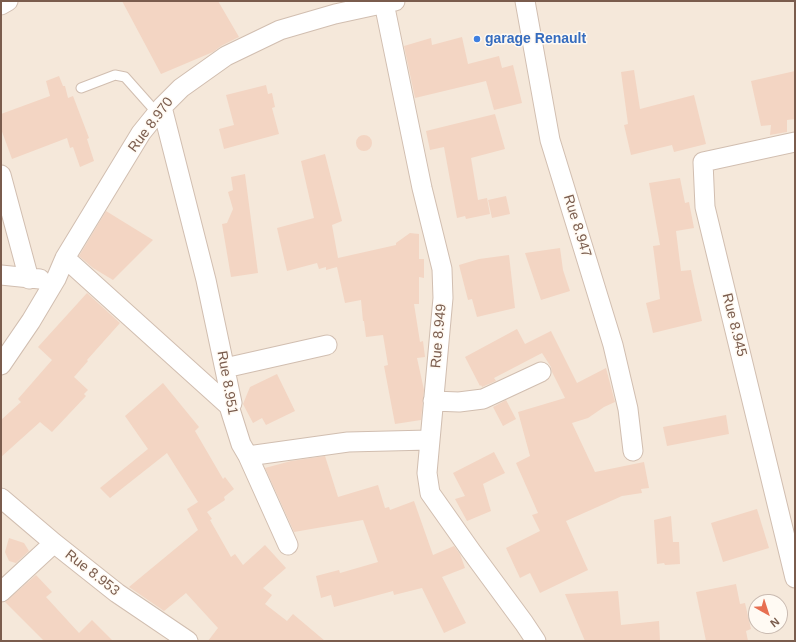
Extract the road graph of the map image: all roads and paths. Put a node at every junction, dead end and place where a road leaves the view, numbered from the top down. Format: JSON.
{"nodes":[{"id":1,"x":525,"y":1,"type":"edge"},
{"id":2,"x":390,"y":2,"type":"edge"},
{"id":3,"x":330,"y":7,"type":"edge"},
{"id":4,"x":81,"y":88,"type":"dead end"},
{"id":5,"x":160,"y":110,"type":"junction"},
{"id":6,"x":795,"y":142,"type":"edge"},
{"id":7,"x":1,"y":174,"type":"edge"},
{"id":8,"x":66,"y":258,"type":"junction"},
{"id":9,"x":1,"y":275,"type":"edge"},
{"id":10,"x":29,"y":279,"type":"junction"},
{"id":11,"x":56,"y":280,"type":"junction"},
{"id":12,"x":327,"y":345,"type":"dead end"},
{"id":13,"x":1,"y":365,"type":"edge"},
{"id":14,"x":225,"y":368,"type":"junction"},
{"id":15,"x":541,"y":372,"type":"dead end"},
{"id":16,"x":433,"y":401,"type":"junction"},
{"id":17,"x":229,"y":406,"type":"junction"},
{"id":18,"x":430,"y":440,"type":"junction"},
{"id":19,"x":634,"y":451,"type":"dead end"},
{"id":20,"x":248,"y":456,"type":"junction"},
{"id":21,"x":1,"y":498,"type":"edge"},
{"id":22,"x":54,"y":543,"type":"junction"},
{"id":23,"x":288,"y":545,"type":"dead end"},
{"id":24,"x":795,"y":578,"type":"edge"},
{"id":25,"x":1,"y":592,"type":"edge"},
{"id":26,"x":188,"y":641,"type":"edge"},
{"id":27,"x":536,"y":641,"type":"edge"}],
"edges":[{"from":1,"to":19,"type":"street","name":"Rue 8.947"},
{"from":2,"to":3,"type":"street","name":"Rue 8.970"},
{"from":2,"to":16,"type":"street","name":"Rue 8.949"},
{"from":3,"to":5,"type":"street","name":"Rue 8.970"},
{"from":4,"to":5,"type":"lane"},
{"from":5,"to":8,"type":"street","name":"Rue 8.970"},
{"from":5,"to":14,"type":"street","name":"Rue 8.951"},
{"from":6,"to":24,"type":"street","name":"Rue 8.945"},
{"from":7,"to":10,"type":"street"},
{"from":8,"to":11,"type":"street","name":"Rue 8.970"},
{"from":8,"to":17,"type":"street"},
{"from":9,"to":10,"type":"street"},
{"from":10,"to":11,"type":"street"},
{"from":11,"to":13,"type":"street","name":"Rue 8.970"},
{"from":12,"to":14,"type":"street"},
{"from":14,"to":17,"type":"street","name":"Rue 8.951"},
{"from":15,"to":16,"type":"street"},
{"from":16,"to":18,"type":"street","name":"Rue 8.949"},
{"from":17,"to":20,"type":"street","name":"Rue 8.951"},
{"from":18,"to":20,"type":"street"},
{"from":18,"to":27,"type":"street","name":"Rue 8.949"},
{"from":20,"to":23,"type":"street","name":"Rue 8.951"},
{"from":21,"to":22,"type":"street","name":"Rue 8.953"},
{"from":22,"to":25,"type":"street"},
{"from":22,"to":26,"type":"street","name":"Rue 8.953"}]}
